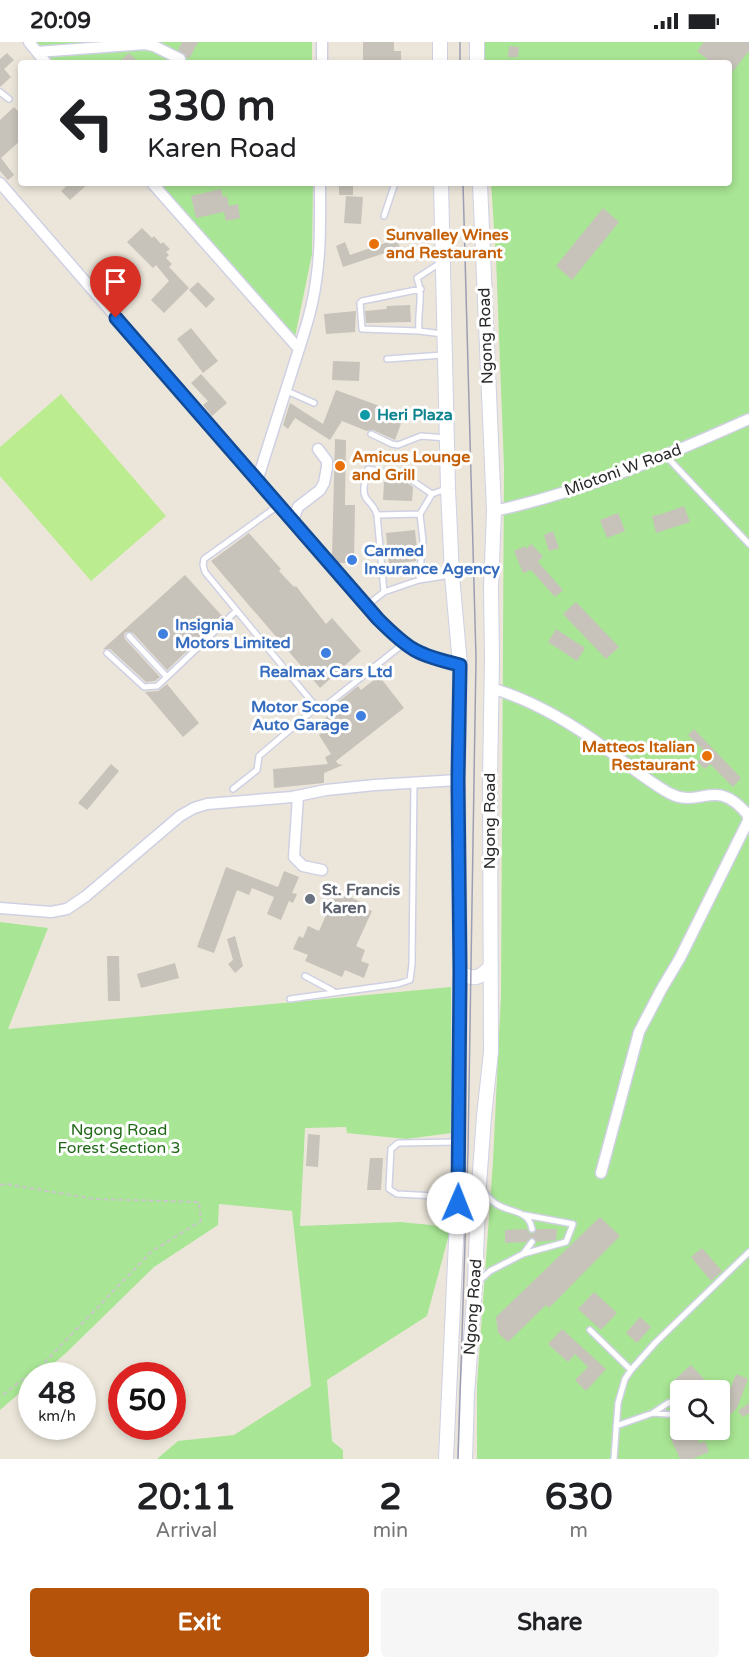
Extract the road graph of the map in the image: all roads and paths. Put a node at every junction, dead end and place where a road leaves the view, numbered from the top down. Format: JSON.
{"nodes":[{"id":1,"x":30,"y":42,"type":"edge"},
{"id":2,"x":322,"y":42,"type":"edge"},
{"id":3,"x":440,"y":42,"type":"edge"},
{"id":4,"x":477,"y":42,"type":"edge"},
{"id":5,"x":37,"y":52,"type":"junction"},
{"id":6,"x":180,"y":59,"type":"dead end"},
{"id":7,"x":44,"y":60,"type":"edge"},
{"id":8,"x":322,"y":60,"type":"edge"},
{"id":9,"x":440,"y":60,"type":"edge"},
{"id":10,"x":477,"y":60,"type":"edge"},
{"id":11,"x":0,"y":92,"type":"edge"},
{"id":12,"x":9,"y":99,"type":"dead end"},
{"id":13,"x":0,"y":183,"type":"edge"},
{"id":14,"x":155,"y":186,"type":"edge"},
{"id":15,"x":320,"y":186,"type":"edge"},
{"id":16,"x":395,"y":186,"type":"edge"},
{"id":17,"x":441,"y":186,"type":"edge"},
{"id":18,"x":480,"y":186,"type":"edge"},
{"id":19,"x":384,"y":216,"type":"dead end"},
{"id":20,"x":444,"y":261,"type":"junction"},
{"id":21,"x":421,"y":289,"type":"junction"},
{"id":22,"x":419,"y":331,"type":"junction"},
{"id":23,"x":445,"y":334,"type":"junction"},
{"id":24,"x":299,"y":350,"type":"junction"},
{"id":25,"x":445,"y":355,"type":"junction"},
{"id":26,"x":387,"y":359,"type":"dead end"},
{"id":27,"x":287,"y":391,"type":"junction"},
{"id":28,"x":314,"y":403,"type":"dead end"},
{"id":29,"x":749,"y":419,"type":"edge"},
{"id":30,"x":371,"y":434,"type":"dead end"},
{"id":31,"x":448,"y":438,"type":"junction"},
{"id":32,"x":318,"y":449,"type":"dead end"},
{"id":33,"x":666,"y":456,"type":"junction"},
{"id":34,"x":257,"y":481,"type":"junction"},
{"id":35,"x":448,"y":489,"type":"junction"},
{"id":36,"x":432,"y":494,"type":"junction"},
{"id":37,"x":279,"y":505,"type":"junction"},
{"id":38,"x":494,"y":511,"type":"junction"},
{"id":39,"x":420,"y":514,"type":"junction"},
{"id":40,"x":377,"y":515,"type":"junction"},
{"id":41,"x":293,"y":520,"type":"junction"},
{"id":42,"x":749,"y":544,"type":"edge"},
{"id":43,"x":452,"y":575,"type":"junction"},
{"id":44,"x":419,"y":580,"type":"junction"},
{"id":45,"x":384,"y":592,"type":"junction"},
{"id":46,"x":366,"y":606,"type":"junction"},
{"id":47,"x":236,"y":611,"type":"junction"},
{"id":48,"x":129,"y":636,"type":"dead end"},
{"id":49,"x":403,"y":644,"type":"junction"},
{"id":50,"x":107,"y":653,"type":"dead end"},
{"id":51,"x":460,"y":665,"type":"junction"},
{"id":52,"x":167,"y":677,"type":"junction"},
{"id":53,"x":491,"y":688,"type":"junction"},
{"id":54,"x":318,"y":706,"type":"junction"},
{"id":55,"x":458,"y":780,"type":"junction"},
{"id":56,"x":414,"y":782,"type":"junction"},
{"id":57,"x":233,"y":789,"type":"dead end"},
{"id":58,"x":298,"y":796,"type":"junction"},
{"id":59,"x":322,"y":870,"type":"dead end"},
{"id":60,"x":0,"y":908,"type":"edge"},
{"id":61,"x":491,"y":966,"type":"junction"},
{"id":62,"x":460,"y":972,"type":"junction"},
{"id":63,"x":304,"y":976,"type":"dead end"},
{"id":64,"x":334,"y":992,"type":"junction"},
{"id":65,"x":290,"y":999,"type":"dead end"},
{"id":66,"x":458,"y":1142,"type":"junction"},
{"id":67,"x":601,"y":1173,"type":"dead end"},
{"id":68,"x":0,"y":1185,"type":"edge"},
{"id":69,"x":479,"y":1186,"type":"junction"},
{"id":70,"x":458,"y":1197,"type":"junction"},
{"id":71,"x":525,"y":1215,"type":"junction"},
{"id":72,"x":532,"y":1229,"type":"dead end"},
{"id":73,"x":532,"y":1242,"type":"dead end"},
{"id":74,"x":749,"y":1252,"type":"edge"},
{"id":75,"x":523,"y":1254,"type":"junction"},
{"id":76,"x":475,"y":1285,"type":"junction"},
{"id":77,"x":590,"y":1330,"type":"dead end"},
{"id":78,"x":631,"y":1370,"type":"junction"},
{"id":79,"x":0,"y":1397,"type":"edge"},
{"id":80,"x":670,"y":1403,"type":"edge"},
{"id":81,"x":653,"y":1413,"type":"junction"},
{"id":82,"x":670,"y":1414,"type":"edge"},
{"id":83,"x":616,"y":1426,"type":"junction"},
{"id":84,"x":446,"y":1459,"type":"edge"},
{"id":85,"x":465,"y":1459,"type":"edge"},
{"id":86,"x":614,"y":1459,"type":"edge"}],
"edges":[{"from":1,"to":5,"type":"street"},
{"from":2,"to":8,"type":"street"},
{"from":3,"to":9,"type":"main road"},
{"from":4,"to":10,"type":"main road"},
{"from":5,"to":6,"type":"street"},
{"from":5,"to":7,"type":"street"},
{"from":11,"to":12,"type":"lane"},
{"from":13,"to":34,"type":"street"},
{"from":14,"to":24,"type":"street"},
{"from":15,"to":24,"type":"street"},
{"from":16,"to":19,"type":"lane"},
{"from":17,"to":20,"type":"main road","name":"Ngong Road"},
{"from":18,"to":38,"type":"main road","name":"Ngong Road"},
{"from":20,"to":21,"type":"lane"},
{"from":20,"to":23,"type":"main road","name":"Ngong Road"},
{"from":21,"to":22,"type":"lane"},
{"from":21,"to":22,"type":"lane"},
{"from":22,"to":23,"type":"lane"},
{"from":23,"to":25,"type":"main road","name":"Ngong Road"},
{"from":24,"to":27,"type":"street"},
{"from":25,"to":26,"type":"lane"},
{"from":25,"to":31,"type":"main road","name":"Ngong Road"},
{"from":27,"to":28,"type":"lane"},
{"from":27,"to":34,"type":"street"},
{"from":29,"to":33,"type":"street","name":"Miotoni W Road"},
{"from":30,"to":31,"type":"lane"},
{"from":31,"to":35,"type":"main road","name":"Ngong Road"},
{"from":32,"to":41,"type":"street"},
{"from":33,"to":38,"type":"street","name":"Miotoni W Road"},
{"from":33,"to":42,"type":"lane"},
{"from":34,"to":37,"type":"street"},
{"from":35,"to":36,"type":"lane"},
{"from":35,"to":43,"type":"main road","name":"Ngong Road"},
{"from":36,"to":39,"type":"lane"},
{"from":36,"to":40,"type":"lane"},
{"from":37,"to":41,"type":"street"},
{"from":37,"to":47,"type":"lane"},
{"from":38,"to":53,"type":"main road","name":"Ngong Road"},
{"from":39,"to":40,"type":"lane"},
{"from":39,"to":44,"type":"lane"},
{"from":40,"to":45,"type":"lane"},
{"from":41,"to":46,"type":"street"},
{"from":43,"to":44,"type":"lane"},
{"from":43,"to":51,"type":"main road","name":"Ngong Road"},
{"from":44,"to":45,"type":"lane"},
{"from":45,"to":46,"type":"lane"},
{"from":46,"to":49,"type":"street"},
{"from":47,"to":52,"type":"lane"},
{"from":47,"to":54,"type":"lane"},
{"from":48,"to":52,"type":"lane"},
{"from":49,"to":51,"type":"street"},
{"from":49,"to":54,"type":"lane"},
{"from":50,"to":52,"type":"lane"},
{"from":51,"to":55,"type":"main road","name":"Ngong Road"},
{"from":53,"to":61,"type":"main road","name":"Ngong Road"},
{"from":53,"to":67,"type":"street"},
{"from":54,"to":57,"type":"lane"},
{"from":55,"to":56,"type":"street"},
{"from":55,"to":62,"type":"main road","name":"Ngong Road"},
{"from":56,"to":58,"type":"street"},
{"from":56,"to":64,"type":"lane"},
{"from":58,"to":59,"type":"street"},
{"from":58,"to":60,"type":"street"},
{"from":61,"to":62,"type":"main road"},
{"from":61,"to":69,"type":"main road","name":"Ngong Road"},
{"from":62,"to":66,"type":"main road","name":"Ngong Road"},
{"from":63,"to":64,"type":"lane"},
{"from":64,"to":65,"type":"lane"},
{"from":66,"to":70,"type":"main road","name":"Ngong Road"},
{"from":66,"to":70,"type":"lane"},
{"from":68,"to":79,"type":"path"},
{"from":69,"to":71,"type":"lane"},
{"from":69,"to":76,"type":"main road","name":"Ngong Road"},
{"from":70,"to":84,"type":"main road","name":"Ngong Road"},
{"from":71,"to":72,"type":"lane"},
{"from":71,"to":75,"type":"lane"},
{"from":73,"to":75,"type":"lane"},
{"from":74,"to":78,"type":"lane"},
{"from":75,"to":76,"type":"lane"},
{"from":76,"to":85,"type":"main road","name":"Ngong Road"},
{"from":77,"to":78,"type":"lane"},
{"from":78,"to":83,"type":"lane"},
{"from":80,"to":81,"type":"lane"},
{"from":81,"to":82,"type":"lane"},
{"from":81,"to":83,"type":"lane"},
{"from":83,"to":86,"type":"lane"}]}
